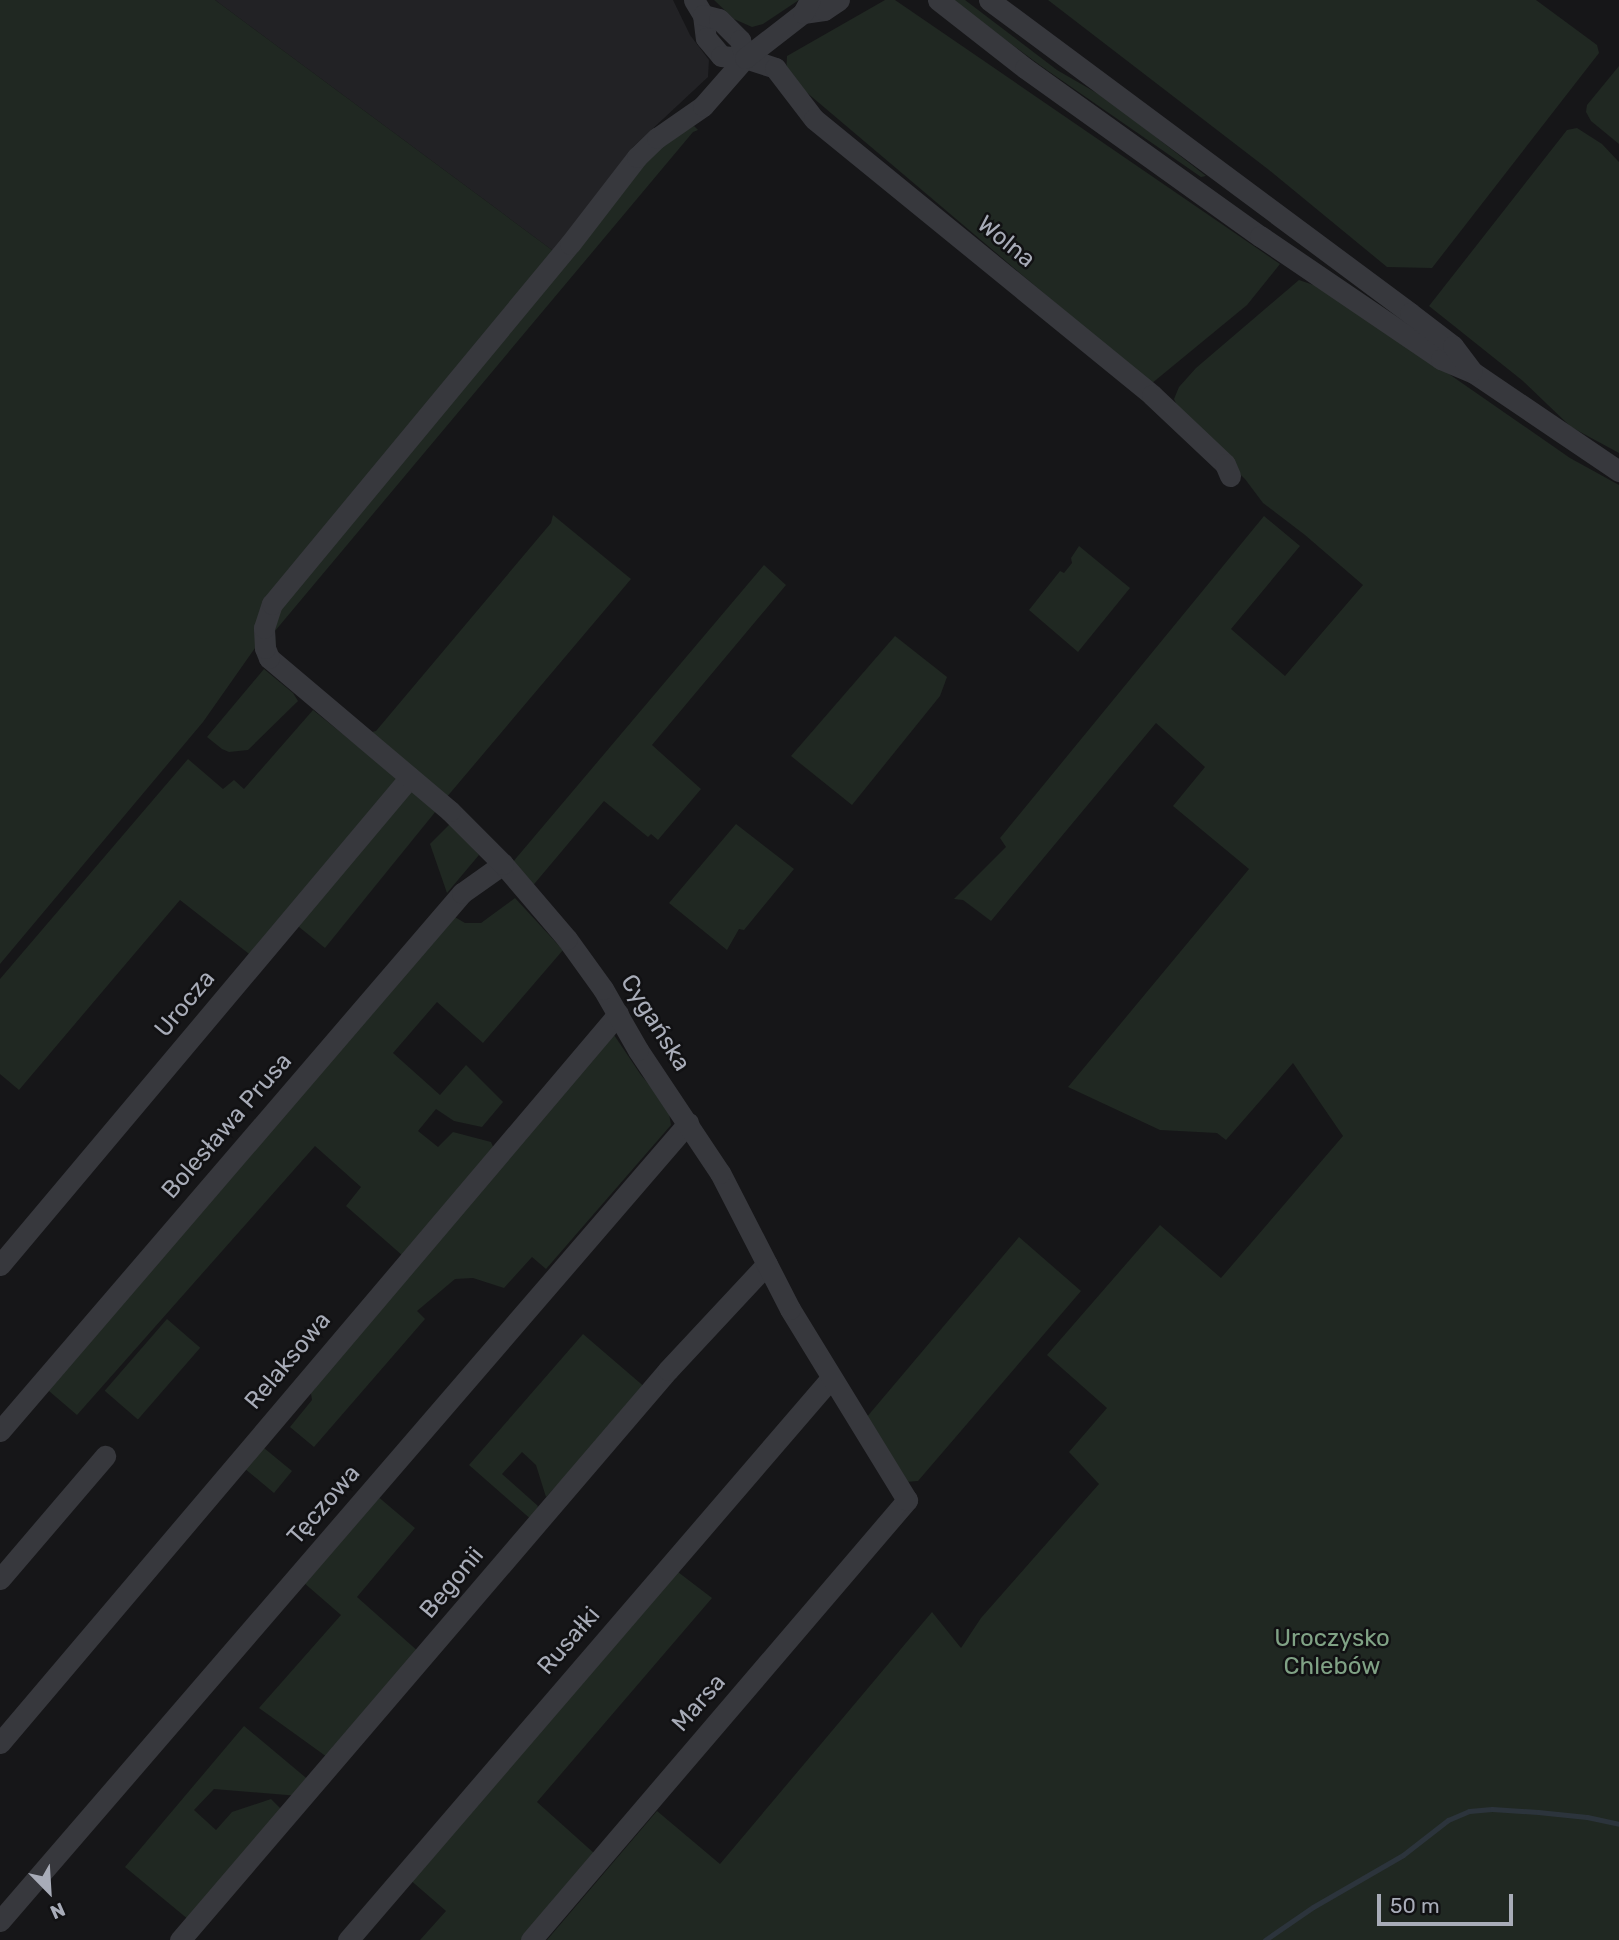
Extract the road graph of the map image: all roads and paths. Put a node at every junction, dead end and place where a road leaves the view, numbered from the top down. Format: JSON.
{"nodes":[{"id":1,"x":839,"y":0,"type":"edge"},
{"id":2,"x":938,"y":0,"type":"edge"},
{"id":3,"x":989,"y":0,"type":"edge"},
{"id":4,"x":807,"y":6,"type":"edge"},
{"id":5,"x":699,"y":7,"type":"edge"},
{"id":6,"x":745,"y":58,"type":"junction"},
{"id":7,"x":1474,"y":373,"type":"junction"},
{"id":8,"x":1619,"y":471,"type":"edge"},
{"id":9,"x":1230,"y":476,"type":"dead end"},
{"id":10,"x":411,"y":777,"type":"junction"},
{"id":11,"x":503,"y":864,"type":"junction"},
{"id":12,"x":618,"y":1014,"type":"junction"},
{"id":13,"x":688,"y":1123,"type":"junction"},
{"id":14,"x":767,"y":1264,"type":"junction"},
{"id":15,"x":0,"y":1265,"type":"edge"},
{"id":16,"x":831,"y":1378,"type":"junction"},
{"id":17,"x":0,"y":1431,"type":"edge"},
{"id":18,"x":105,"y":1456,"type":"dead end"},
{"id":19,"x":907,"y":1500,"type":"joint"},
{"id":20,"x":0,"y":1579,"type":"edge"},
{"id":21,"x":0,"y":1743,"type":"edge"},
{"id":22,"x":0,"y":1921,"type":"edge"},
{"id":23,"x":180,"y":1940,"type":"edge"},
{"id":24,"x":348,"y":1940,"type":"edge"},
{"id":25,"x":531,"y":1940,"type":"edge"}],
"edges":[{"from":1,"to":4,"type":"street"},
{"from":2,"to":7,"type":"street"},
{"from":3,"to":7,"type":"street"},
{"from":4,"to":6,"type":"street"},
{"from":5,"to":6,"type":"street","name":"Wolna"},
{"from":6,"to":9,"type":"street","name":"Wolna"},
{"from":6,"to":10,"type":"street","name":"Cygańska"},
{"from":7,"to":8,"type":"street"},
{"from":10,"to":11,"type":"street","name":"Cygańska"},
{"from":10,"to":15,"type":"street","name":"Urocza"},
{"from":11,"to":12,"type":"street","name":"Cygańska"},
{"from":11,"to":17,"type":"street","name":"Bolesława Prusa"},
{"from":12,"to":13,"type":"street","name":"Cygańska"},
{"from":12,"to":21,"type":"street","name":"Relaksowa"},
{"from":13,"to":14,"type":"street","name":"Cygańska"},
{"from":13,"to":22,"type":"street","name":"Tęczowa"},
{"from":14,"to":16,"type":"street","name":"Cygańska"},
{"from":14,"to":23,"type":"street","name":"Begonii"},
{"from":16,"to":19,"type":"street","name":"Cygańska"},
{"from":16,"to":24,"type":"street","name":"Rusałki"},
{"from":18,"to":20,"type":"street"},
{"from":19,"to":25,"type":"street","name":"Marsa"}]}
